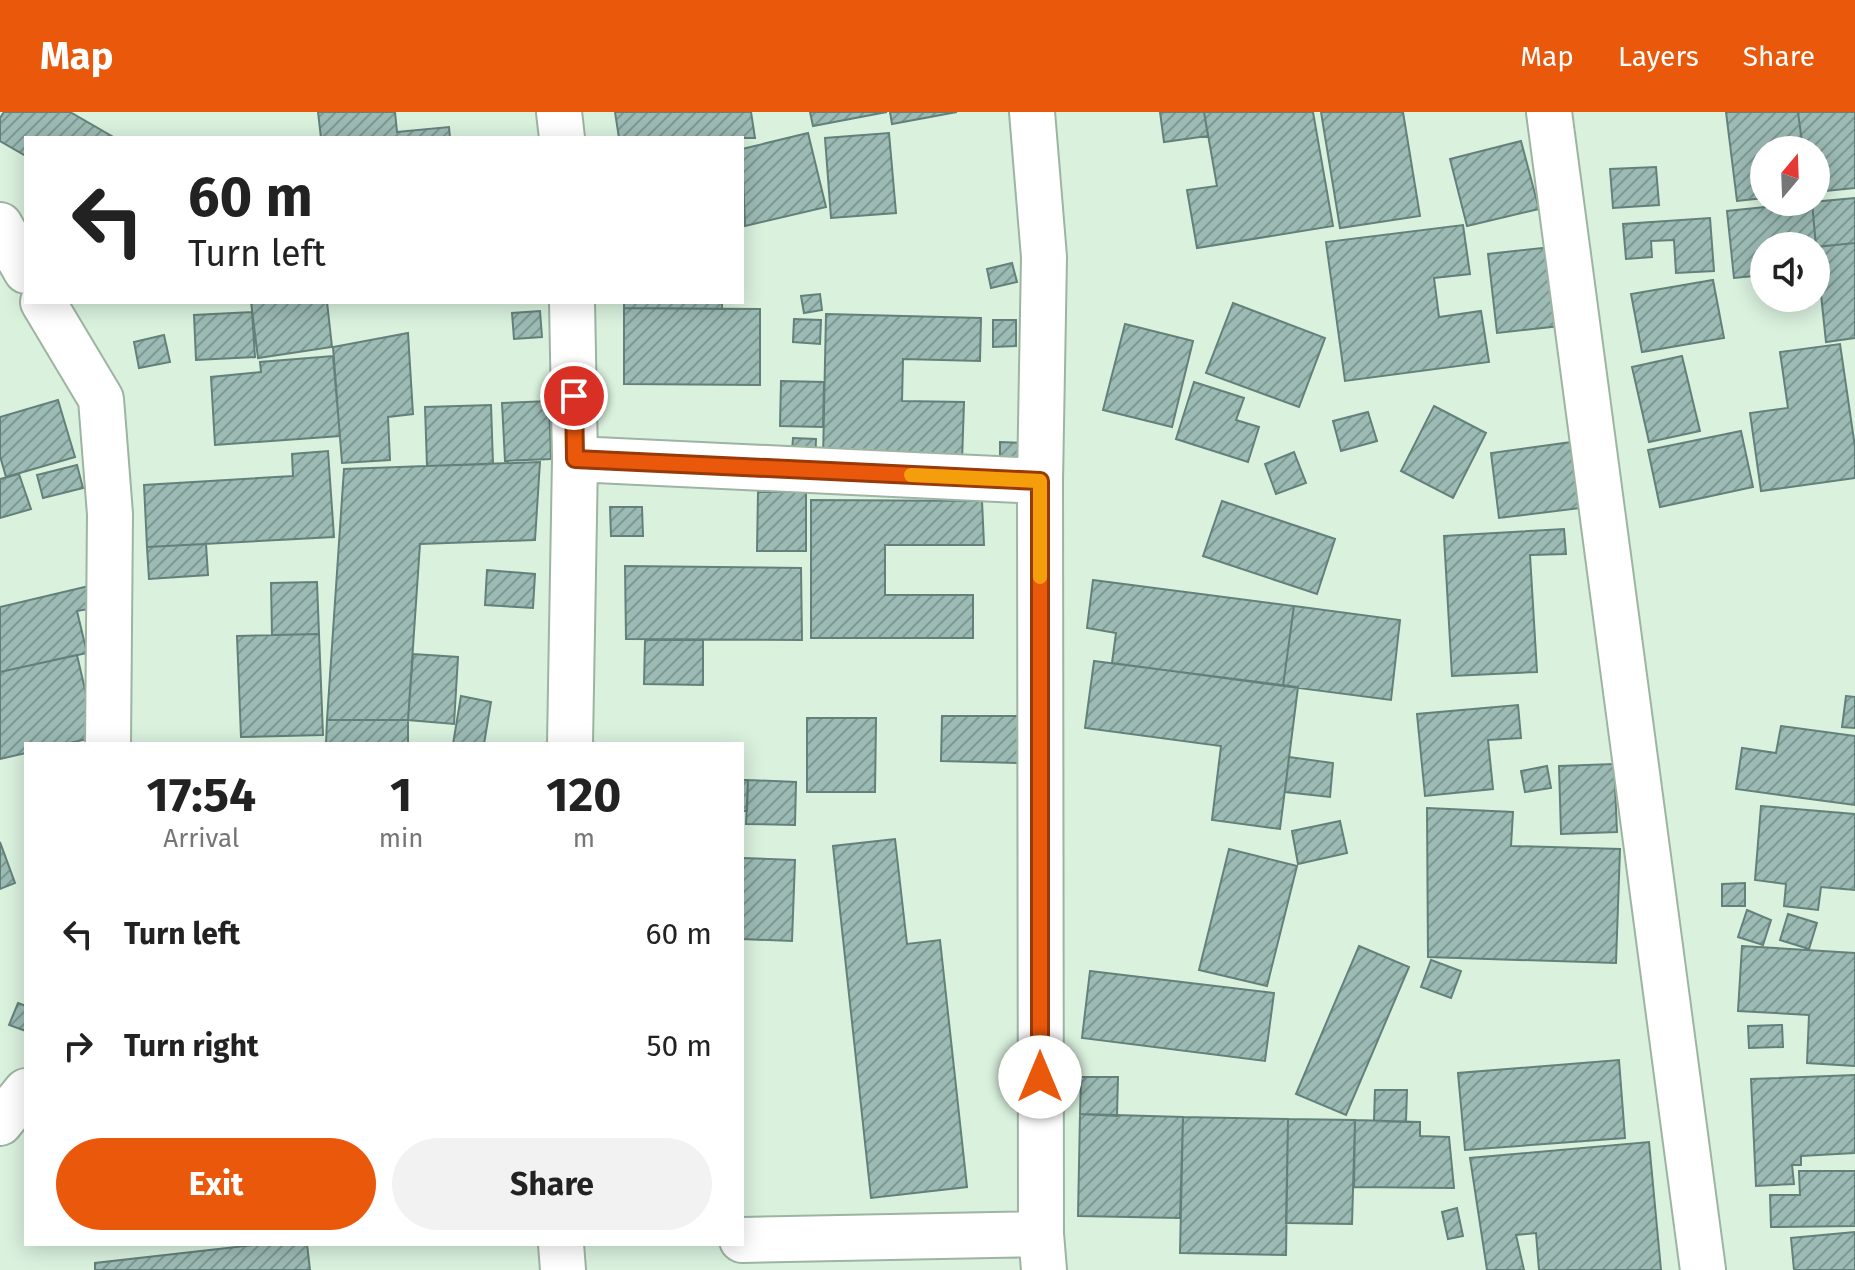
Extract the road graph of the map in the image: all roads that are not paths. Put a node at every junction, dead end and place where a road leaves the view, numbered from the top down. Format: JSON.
{"nodes":[{"id":1,"x":559,"y":112,"type":"edge"},
{"id":2,"x":1032,"y":112,"type":"edge"},
{"id":3,"x":1549,"y":112,"type":"edge"},
{"id":4,"x":562,"y":136,"type":"edge"},
{"id":5,"x":0,"y":225,"type":"edge"},
{"id":6,"x":24,"y":267,"type":"edge"},
{"id":7,"x":44,"y":304,"type":"edge"},
{"id":8,"x":572,"y":304,"type":"edge"},
{"id":9,"x":575,"y":459,"type":"junction"},
{"id":10,"x":1040,"y":481,"type":"junction"},
{"id":11,"x":108,"y":742,"type":"edge"},
{"id":12,"x":570,"y":742,"type":"edge"},
{"id":13,"x":24,"y":1093,"type":"edge"},
{"id":14,"x":0,"y":1123,"type":"edge"},
{"id":15,"x":744,"y":1240,"type":"edge"},
{"id":16,"x":561,"y":1246,"type":"edge"},
{"id":17,"x":1042,"y":1252,"type":"edge"},
{"id":18,"x":563,"y":1270,"type":"edge"},
{"id":19,"x":1703,"y":1270,"type":"edge"}],
"edges":[{"from":1,"to":4,"type":"street"},
{"from":2,"to":10,"type":"street"},
{"from":3,"to":19,"type":"street"},
{"from":5,"to":6,"type":"street"},
{"from":7,"to":11,"type":"street"},
{"from":8,"to":9,"type":"street"},
{"from":9,"to":10,"type":"street"},
{"from":9,"to":12,"type":"street"},
{"from":10,"to":17,"type":"street"},
{"from":13,"to":14,"type":"street"},
{"from":15,"to":17,"type":"street"},
{"from":16,"to":18,"type":"street"}]}
